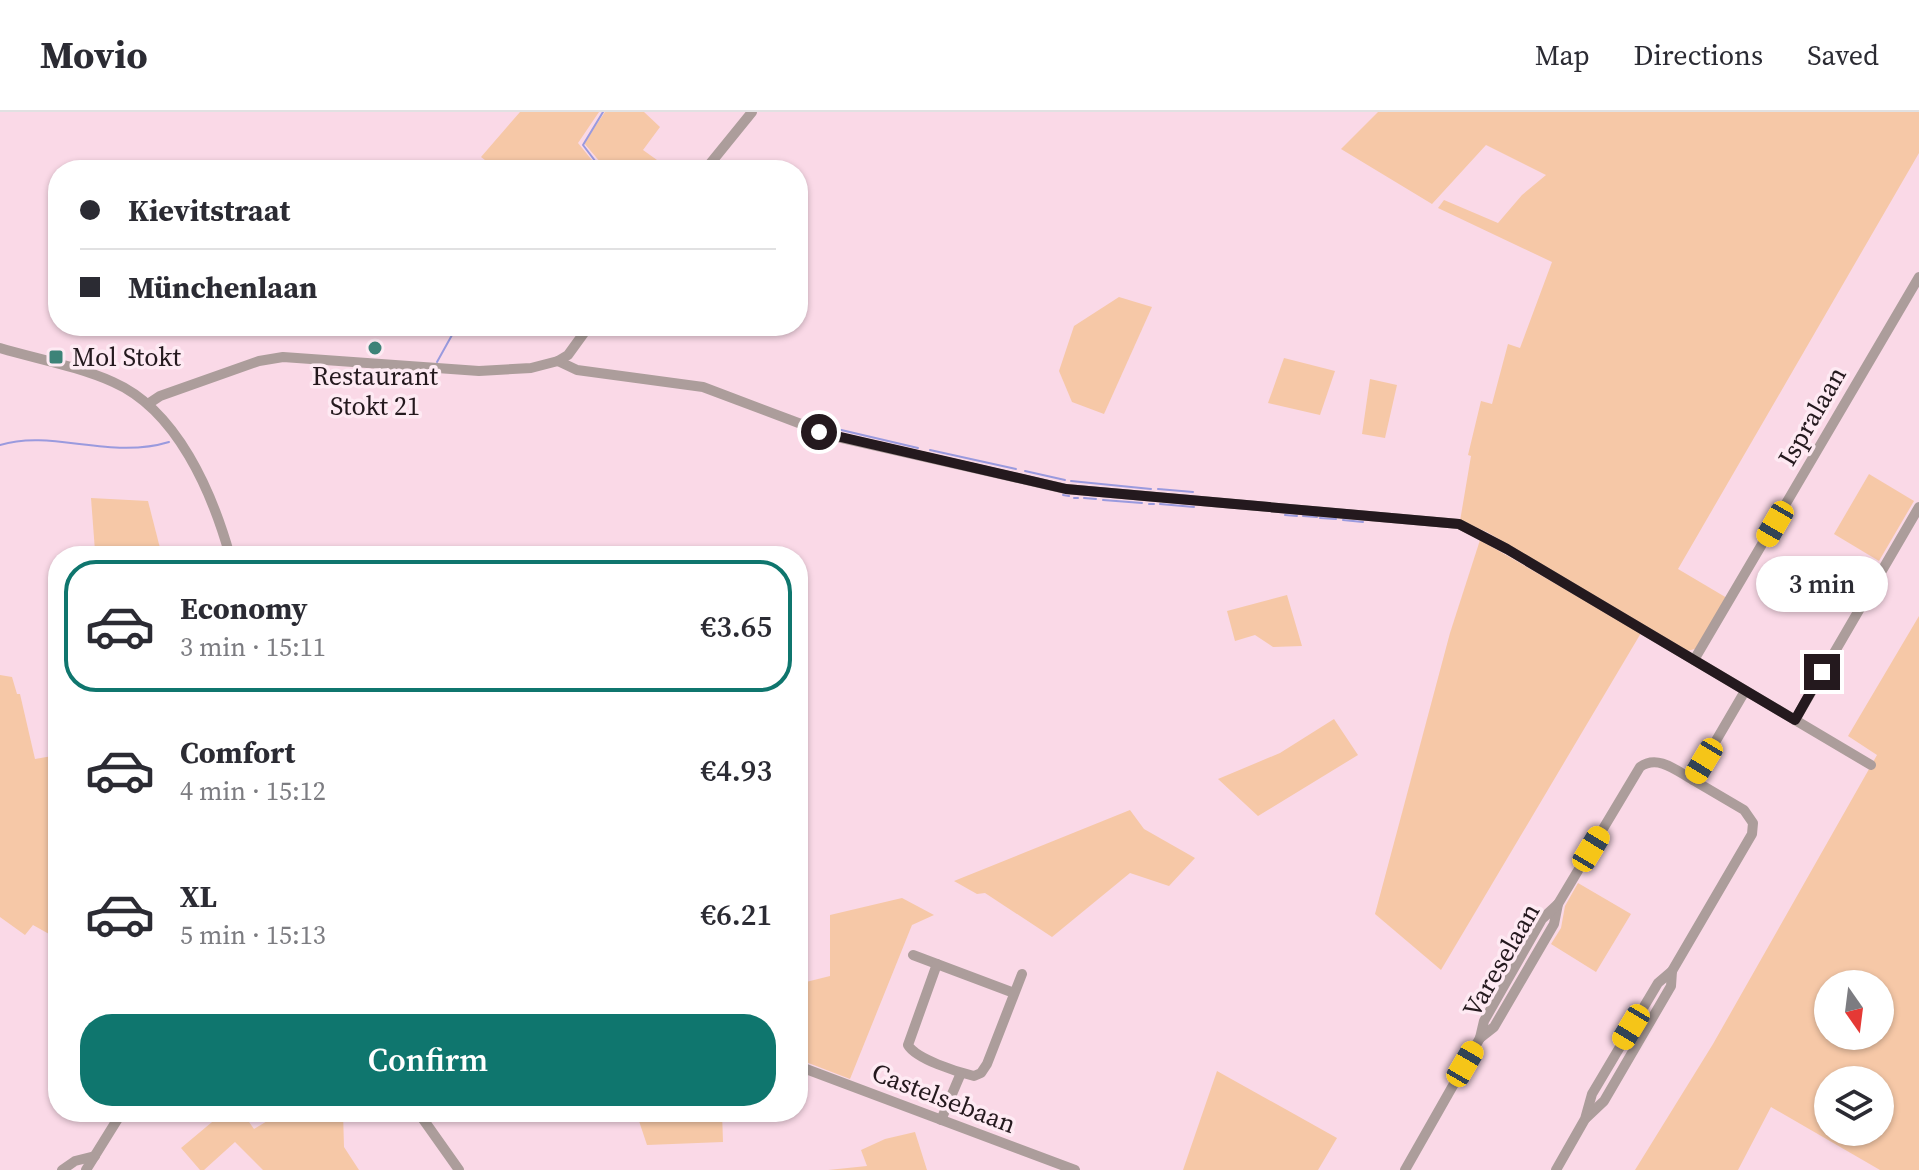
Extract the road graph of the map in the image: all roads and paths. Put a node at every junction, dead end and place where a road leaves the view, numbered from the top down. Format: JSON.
{"nodes":[{"id":1,"x":752,"y":112,"type":"edge"},
{"id":2,"x":713,"y":160,"type":"edge"},
{"id":3,"x":1919,"y":277,"type":"edge"},
{"id":4,"x":582,"y":336,"type":"edge"},
{"id":5,"x":0,"y":348,"type":"edge"},
{"id":6,"x":558,"y":361,"type":"junction"},
{"id":7,"x":148,"y":404,"type":"junction"},
{"id":8,"x":1919,"y":507,"type":"edge"},
{"id":9,"x":227,"y":546,"type":"edge"},
{"id":10,"x":1694,"y":660,"type":"junction"},
{"id":11,"x":1745,"y":691,"type":"junction"},
{"id":12,"x":1795,"y":720,"type":"junction"},
{"id":13,"x":1871,"y":765,"type":"dead end"},
{"id":14,"x":1693,"y":780,"type":"junction"},
{"id":15,"x":913,"y":955,"type":"dead end"},
{"id":16,"x":937,"y":964,"type":"junction"},
{"id":17,"x":1022,"y":974,"type":"dead end"},
{"id":18,"x":1014,"y":993,"type":"junction"},
{"id":19,"x":808,"y":1070,"type":"edge"},
{"id":20,"x":961,"y":1073,"type":"junction"},
{"id":21,"x":941,"y":1120,"type":"junction"},
{"id":22,"x":116,"y":1122,"type":"edge"},
{"id":23,"x":425,"y":1122,"type":"edge"},
{"id":24,"x":95,"y":1156,"type":"junction"},
{"id":25,"x":62,"y":1170,"type":"edge"},
{"id":26,"x":86,"y":1170,"type":"edge"},
{"id":27,"x":459,"y":1170,"type":"edge"},
{"id":28,"x":1075,"y":1170,"type":"edge"},
{"id":29,"x":1405,"y":1170,"type":"edge"},
{"id":30,"x":1556,"y":1170,"type":"edge"}],
"edges":[{"from":1,"to":2,"type":"street"},
{"from":3,"to":10,"type":"street","name":"Ispralaan"},
{"from":4,"to":6,"type":"street"},
{"from":5,"to":7,"type":"street"},
{"from":6,"to":7,"type":"street"},
{"from":6,"to":10,"type":"street"},
{"from":7,"to":9,"type":"street"},
{"from":8,"to":12,"type":"street"},
{"from":10,"to":11,"type":"street"},
{"from":11,"to":12,"type":"street"},
{"from":11,"to":14,"type":"street"},
{"from":12,"to":13,"type":"street"},
{"from":14,"to":29,"type":"street","name":"Vareselaan"},
{"from":14,"to":30,"type":"street","name":"Vareselaan"},
{"from":15,"to":16,"type":"street"},
{"from":16,"to":18,"type":"street"},
{"from":16,"to":20,"type":"street"},
{"from":17,"to":18,"type":"street"},
{"from":18,"to":20,"type":"street"},
{"from":19,"to":21,"type":"street","name":"Castelsebaan"},
{"from":20,"to":21,"type":"street"},
{"from":21,"to":28,"type":"street","name":"Castelsebaan"},
{"from":22,"to":24,"type":"street"},
{"from":23,"to":27,"type":"street"},
{"from":24,"to":25,"type":"street"},
{"from":24,"to":26,"type":"street"}]}
